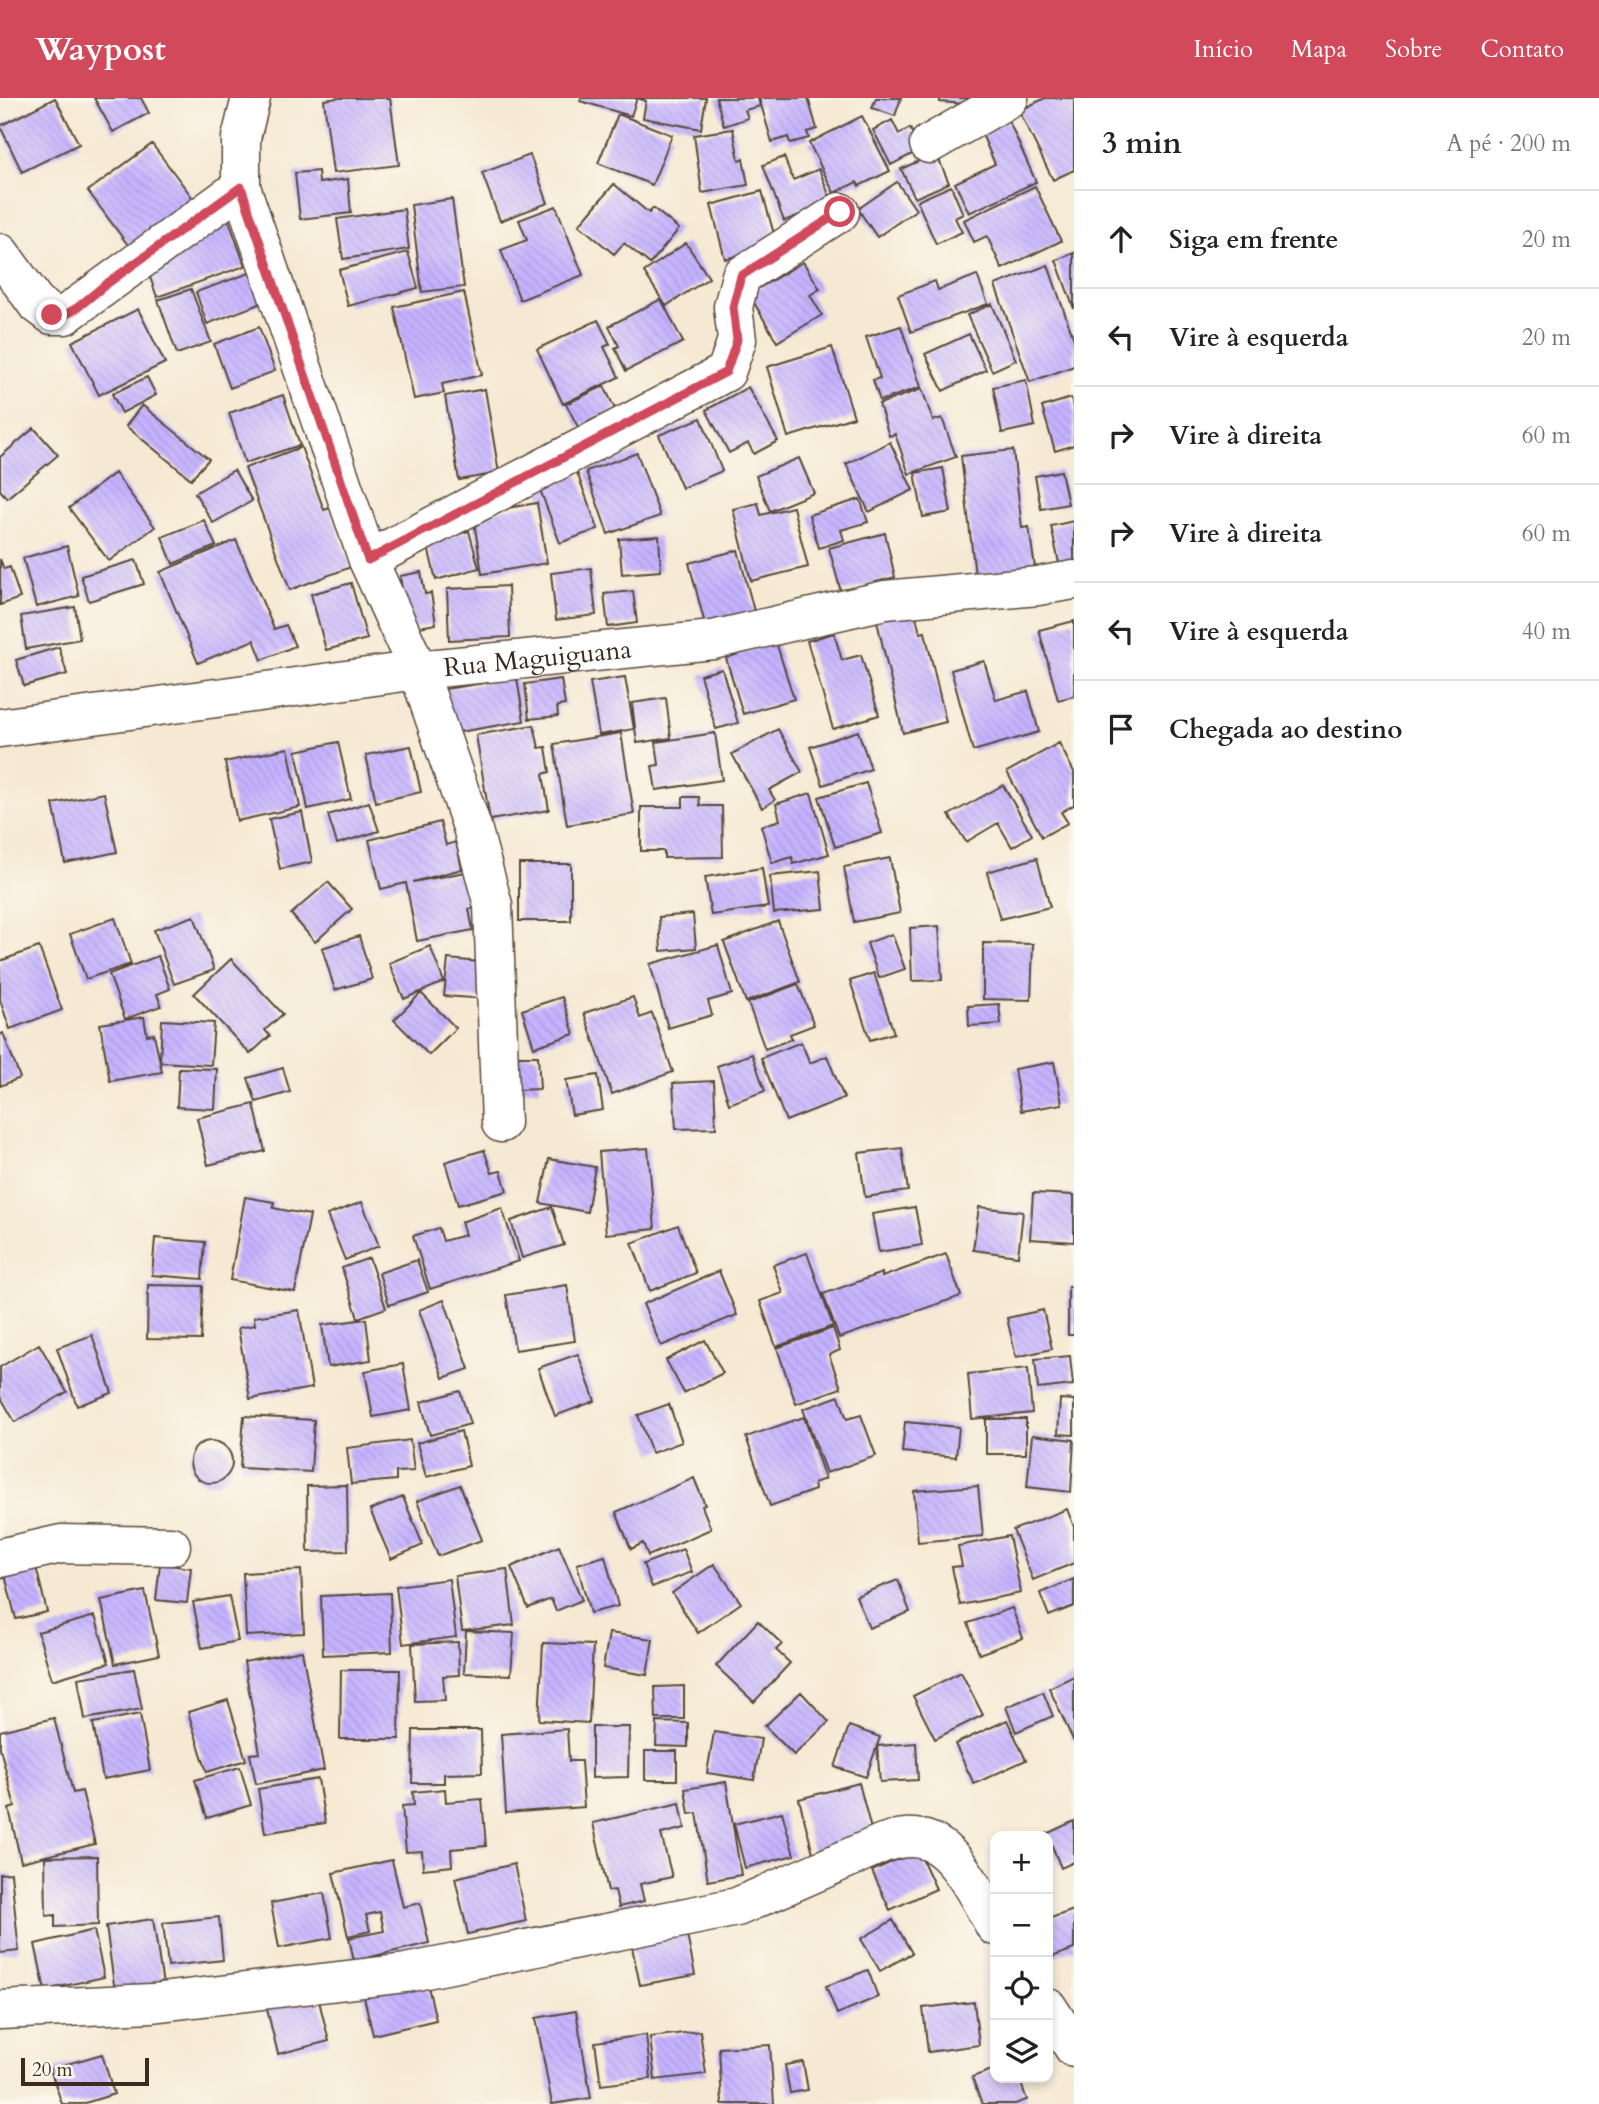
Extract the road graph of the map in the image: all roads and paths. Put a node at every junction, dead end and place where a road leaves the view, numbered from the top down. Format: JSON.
{"nodes":[{"id":1,"x":251,"y":98,"type":"edge"},
{"id":2,"x":1009,"y":98,"type":"edge"},
{"id":3,"x":929,"y":144,"type":"dead end"},
{"id":4,"x":241,"y":187,"type":"junction"},
{"id":5,"x":840,"y":212,"type":"dead end"},
{"id":6,"x":0,"y":253,"type":"edge"},
{"id":7,"x":368,"y":560,"type":"junction"},
{"id":8,"x":1074,"y":580,"type":"edge"},
{"id":9,"x":418,"y":670,"type":"junction"},
{"id":10,"x":0,"y":728,"type":"edge"},
{"id":11,"x":502,"y":1123,"type":"dead end"},
{"id":12,"x":171,"y":1546,"type":"dead end"},
{"id":13,"x":0,"y":1558,"type":"edge"},
{"id":14,"x":990,"y":1918,"type":"edge"},
{"id":15,"x":0,"y":2010,"type":"edge"},
{"id":16,"x":1053,"y":2015,"type":"edge"},
{"id":17,"x":1073,"y":2044,"type":"edge"}],
"edges":[{"from":1,"to":4,"type":"street"},
{"from":2,"to":3,"type":"street"},
{"from":4,"to":6,"type":"street"},
{"from":4,"to":7,"type":"street"},
{"from":5,"to":7,"type":"street"},
{"from":7,"to":9,"type":"street"},
{"from":8,"to":9,"type":"street","name":"Rua Maguiguana"},
{"from":9,"to":10,"type":"street","name":"Rua Maguiguana"},
{"from":9,"to":11,"type":"street"},
{"from":12,"to":13,"type":"street"},
{"from":14,"to":15,"type":"street"},
{"from":16,"to":17,"type":"street"}]}
